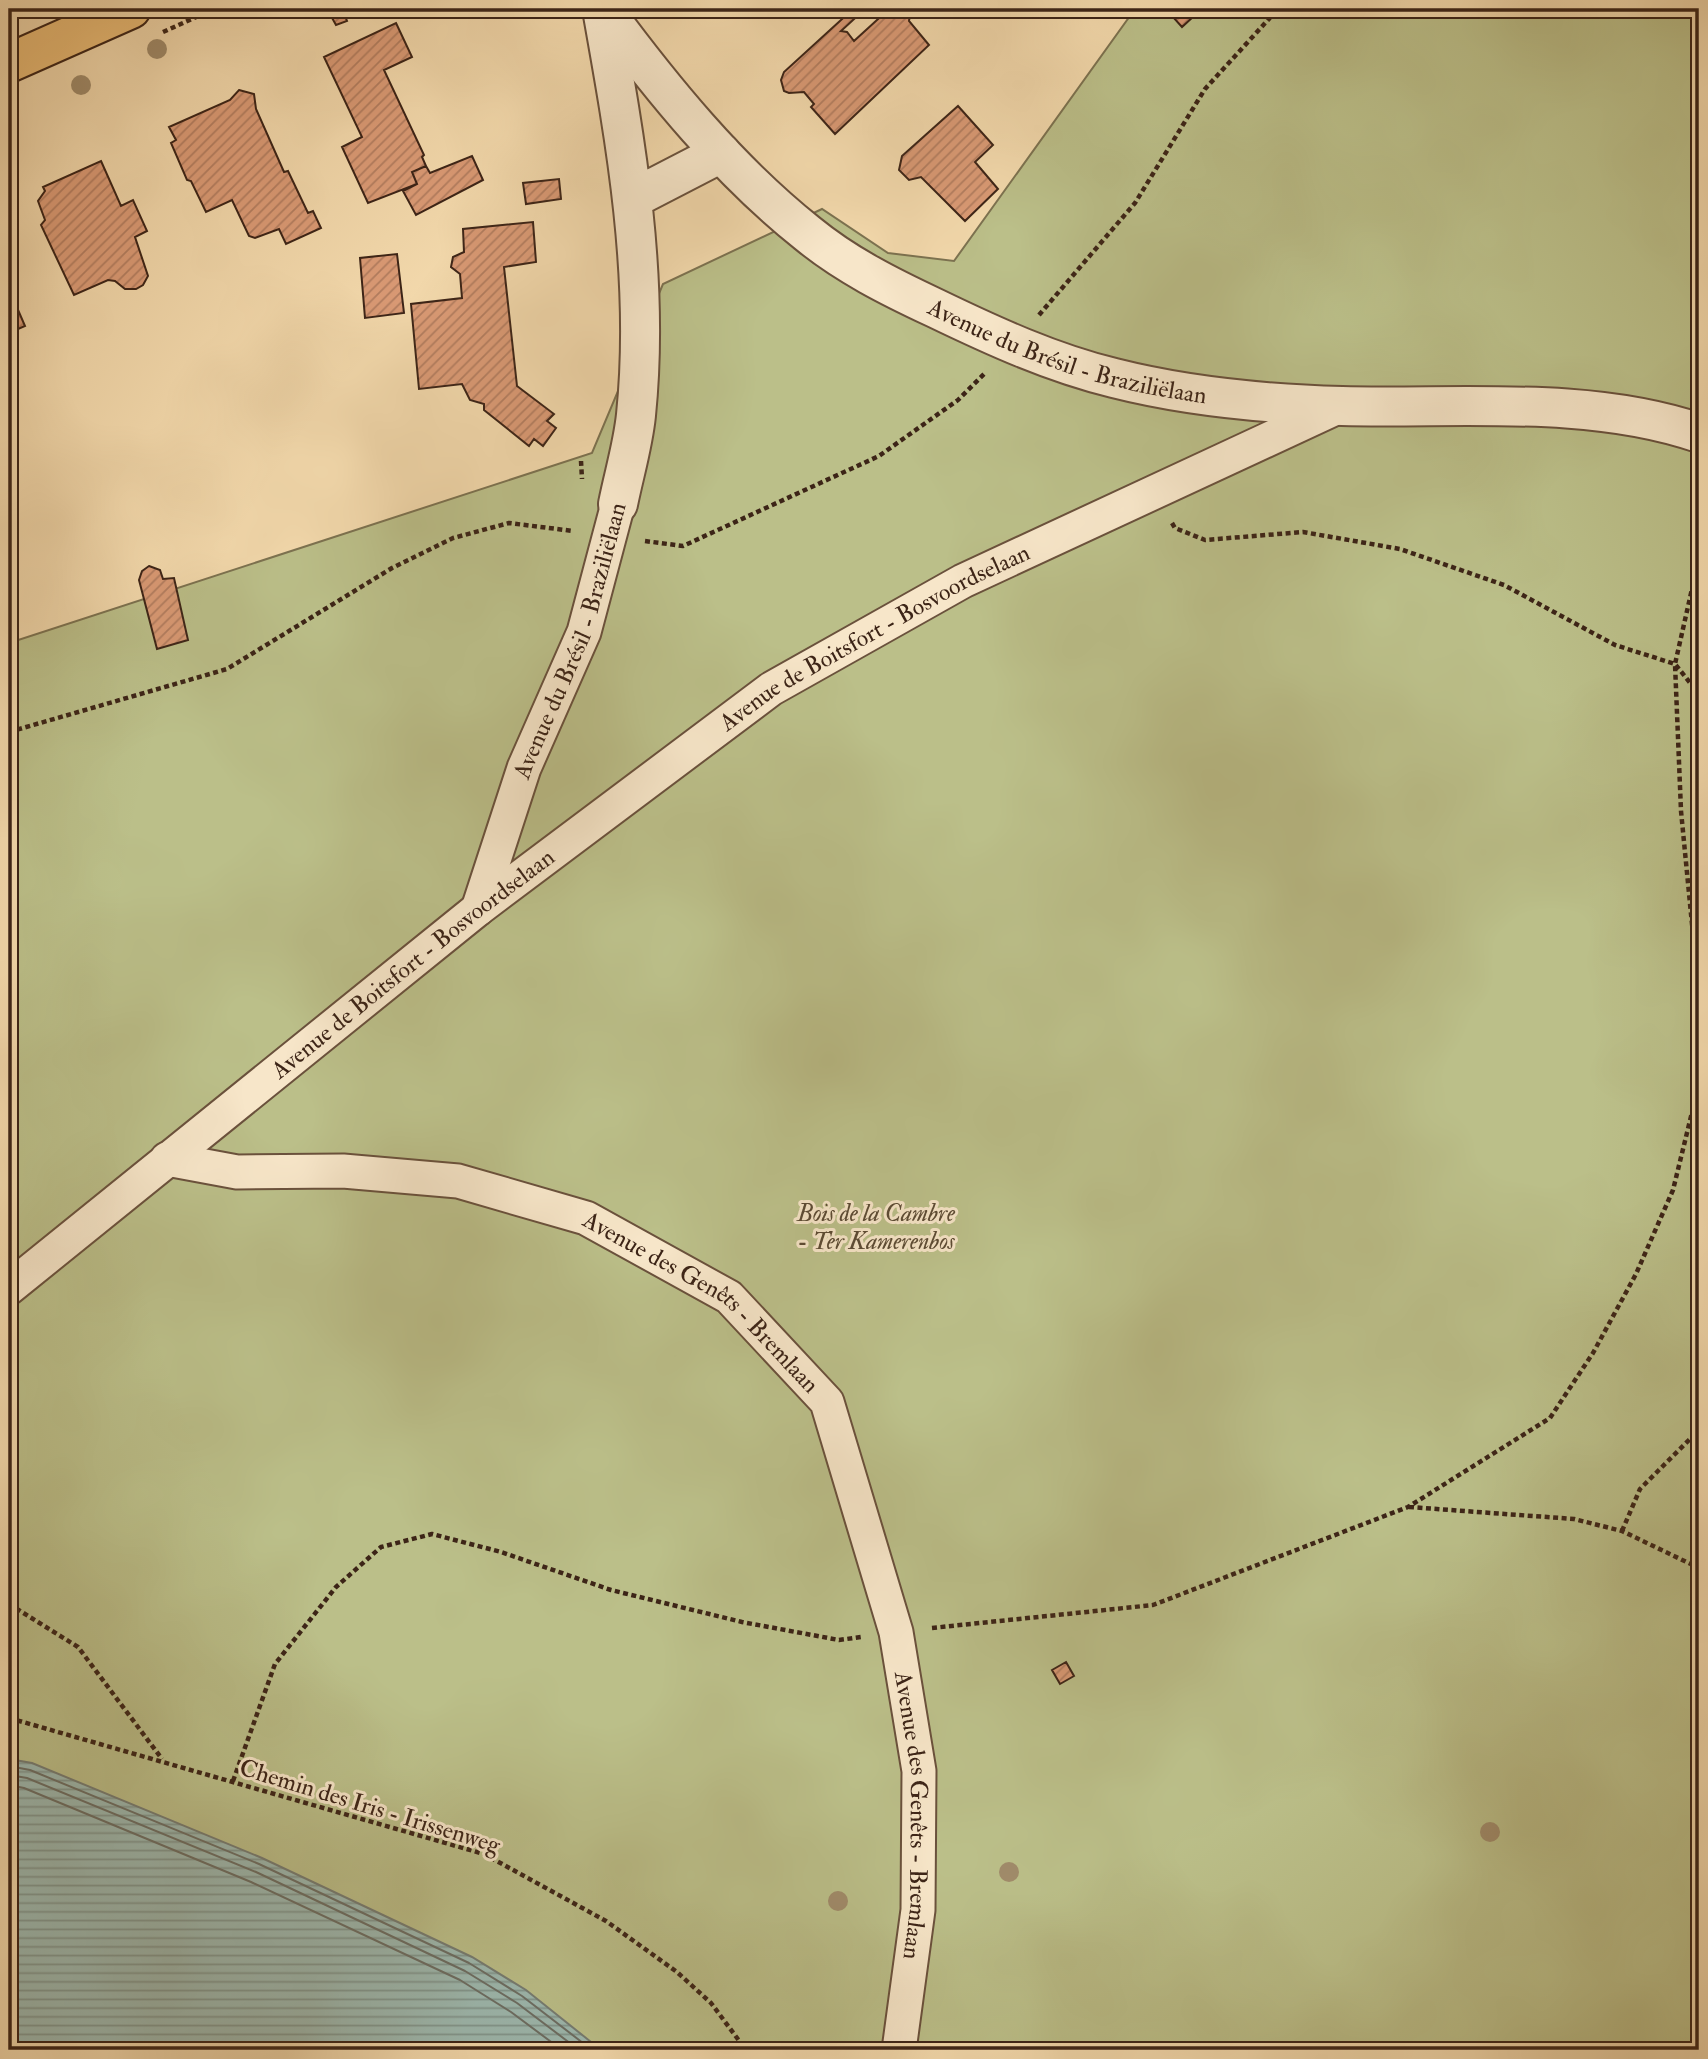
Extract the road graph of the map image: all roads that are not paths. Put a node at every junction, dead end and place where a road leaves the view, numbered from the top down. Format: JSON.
{"nodes":[{"id":1,"x":131,"y":9,"type":"edge"},
{"id":2,"x":603,"y":9,"type":"edge"},
{"id":3,"x":9,"y":63,"type":"edge"},
{"id":4,"x":721,"y":153,"type":"junction"},
{"id":5,"x":632,"y":199,"type":"junction"},
{"id":6,"x":1340,"y":406,"type":"junction"},
{"id":7,"x":1699,"y":433,"type":"edge"},
{"id":8,"x":614,"y":520,"type":"joint"},
{"id":9,"x":478,"y":909,"type":"junction"},
{"id":10,"x":167,"y":1158,"type":"junction"},
{"id":11,"x":9,"y":1288,"type":"edge"},
{"id":12,"x":899,"y":2050,"type":"edge"}],
"edges":[{"from":1,"to":3,"type":"main road"},
{"from":2,"to":4,"type":"street","name":"Avenue du Brésil - Braziliëlaan"},
{"from":2,"to":5,"type":"street","name":"Avenue du Brésil - Braziliëlaan"},
{"from":4,"to":5,"type":"street"},
{"from":4,"to":6,"type":"street","name":"Avenue du Brésil - Braziliëlaan"},
{"from":5,"to":8,"type":"street","name":"Avenue du Brésil - Braziliëlaan"},
{"from":6,"to":7,"type":"street","name":"Avenue de Boitsfort - Bosvoordselaan"},
{"from":6,"to":9,"type":"street","name":"Avenue de Boitsfort - Bosvoordselaan"},
{"from":8,"to":9,"type":"street","name":"Avenue du Brésil - Braziliëlaan"},
{"from":9,"to":10,"type":"street","name":"Avenue de Boitsfort - Bosvoordselaan"},
{"from":10,"to":11,"type":"street","name":"Avenue de Boitsfort - Bosvoordselaan"},
{"from":10,"to":12,"type":"street","name":"Avenue des Genêts - Bremlaan"}]}
